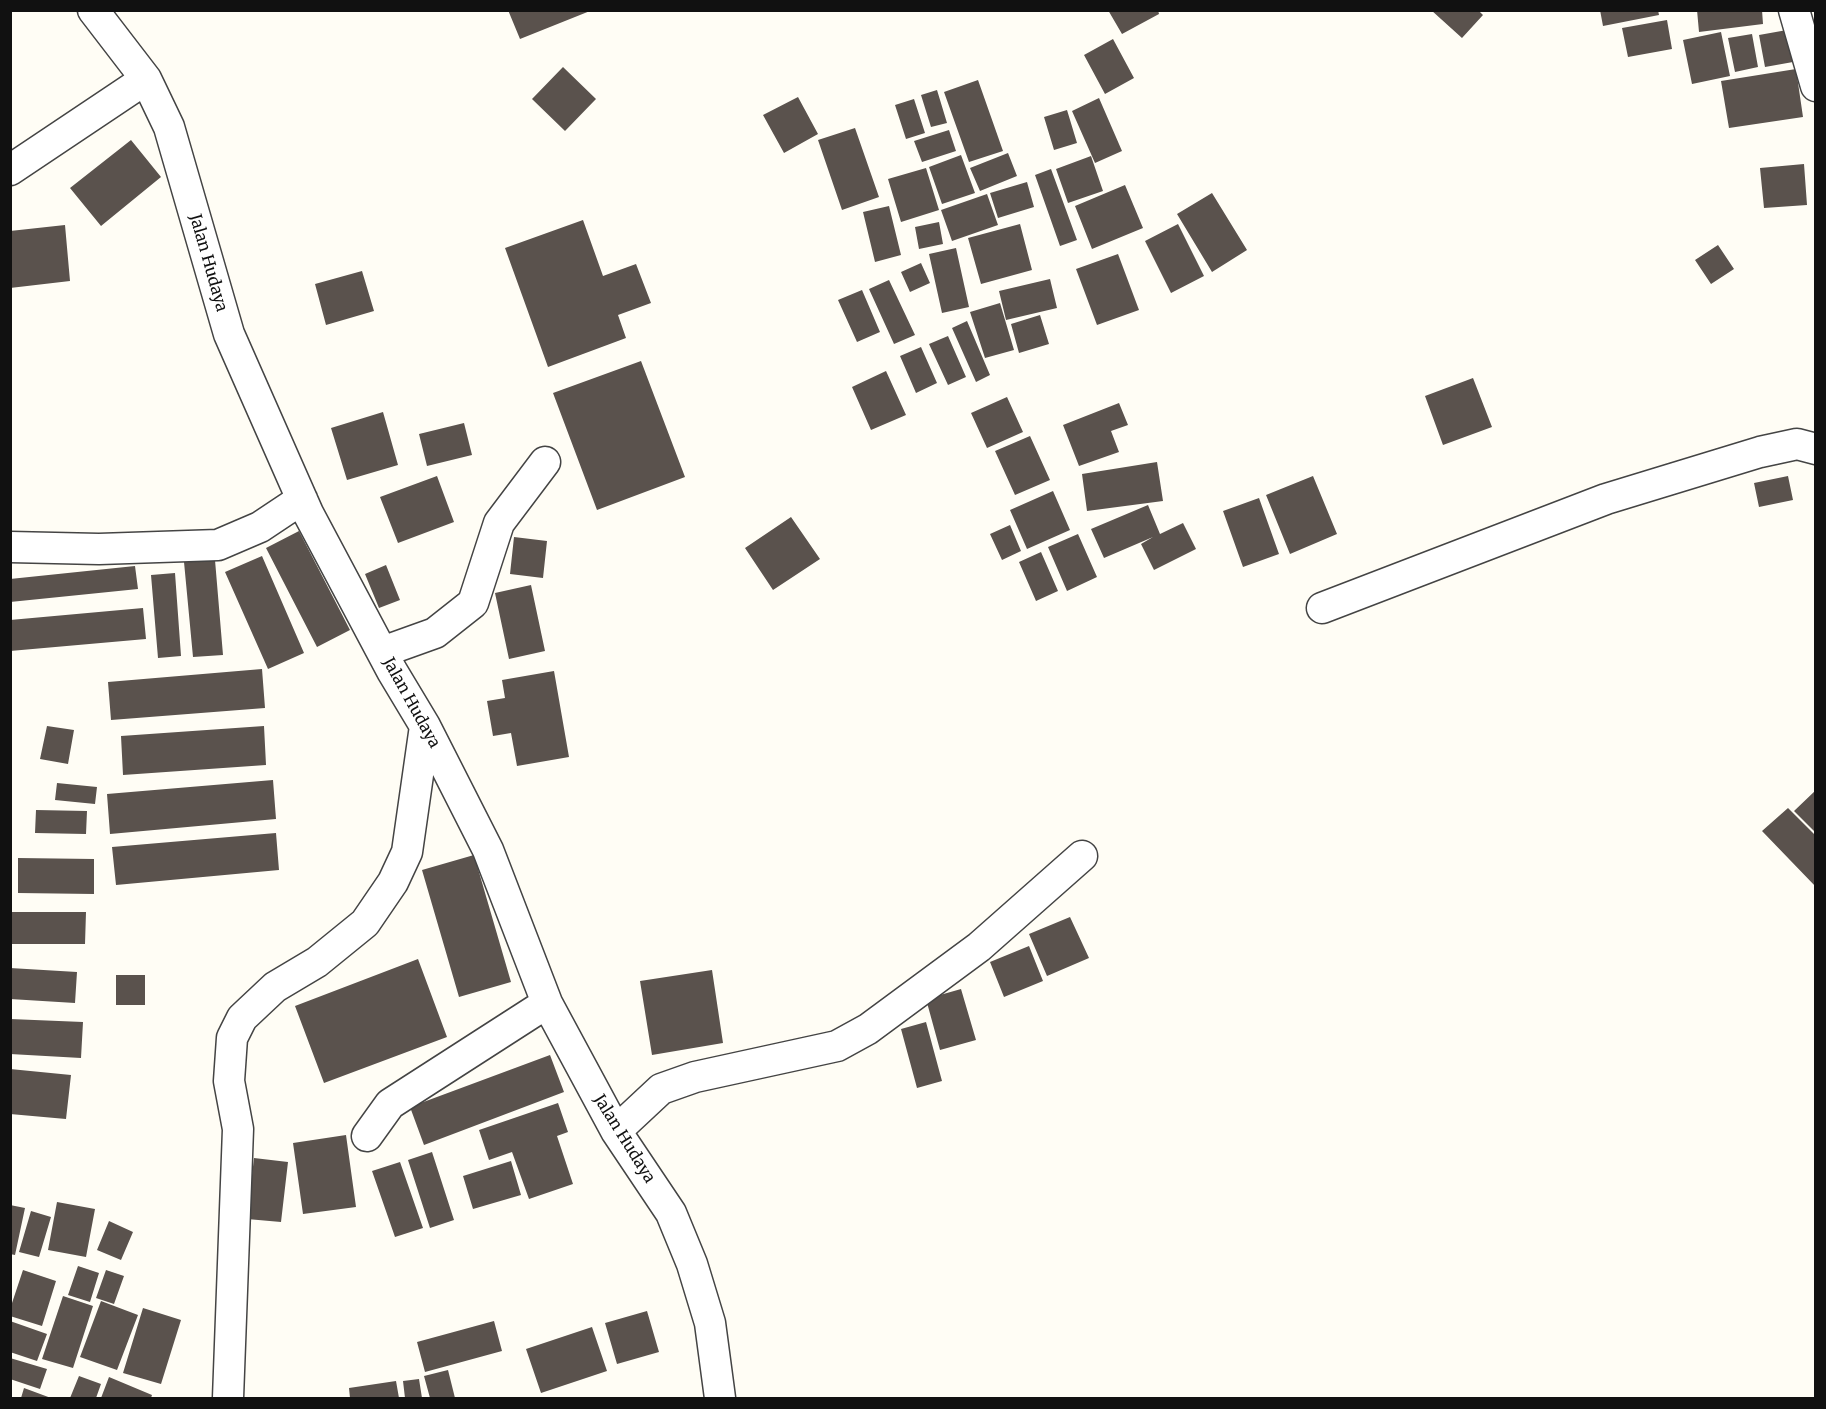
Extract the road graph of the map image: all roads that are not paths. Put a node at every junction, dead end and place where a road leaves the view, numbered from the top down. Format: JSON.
{"nodes":[{"id":1,"x":93,"y":10,"type":"edge"},
{"id":2,"x":1794,"y":10,"type":"edge"},
{"id":3,"x":146,"y":79,"type":"junction"},
{"id":4,"x":1815,"y":86,"type":"edge"},
{"id":5,"x":10,"y":170,"type":"edge"},
{"id":6,"x":1815,"y":449,"type":"edge"},
{"id":7,"x":545,"y":462,"type":"dead end"},
{"id":8,"x":302,"y":499,"type":"junction"},
{"id":9,"x":10,"y":547,"type":"edge"},
{"id":10,"x":1322,"y":608,"type":"dead end"},
{"id":11,"x":382,"y":652,"type":"junction"},
{"id":12,"x":424,"y":726,"type":"junction"},
{"id":13,"x":1082,"y":856,"type":"dead end"},
{"id":14,"x":547,"y":1003,"type":"junction"},
{"id":15,"x":616,"y":1131,"type":"junction"},
{"id":16,"x":367,"y":1136,"type":"dead end"},
{"id":17,"x":228,"y":1398,"type":"edge"},
{"id":18,"x":720,"y":1398,"type":"edge"}],
"edges":[{"from":1,"to":3,"type":"street","name":"Jalan Hudaya"},
{"from":2,"to":4,"type":"street"},
{"from":3,"to":5,"type":"street"},
{"from":3,"to":8,"type":"street","name":"Jalan Hudaya"},
{"from":6,"to":10,"type":"street"},
{"from":7,"to":11,"type":"street"},
{"from":8,"to":9,"type":"street"},
{"from":8,"to":11,"type":"street","name":"Jalan Hudaya"},
{"from":11,"to":12,"type":"street","name":"Jalan Hudaya"},
{"from":12,"to":14,"type":"street","name":"Jalan Hudaya"},
{"from":12,"to":17,"type":"street"},
{"from":13,"to":15,"type":"street"},
{"from":14,"to":15,"type":"street","name":"Jalan Hudaya"},
{"from":14,"to":16,"type":"street"},
{"from":15,"to":18,"type":"street","name":"Jalan Hudaya"}]}
